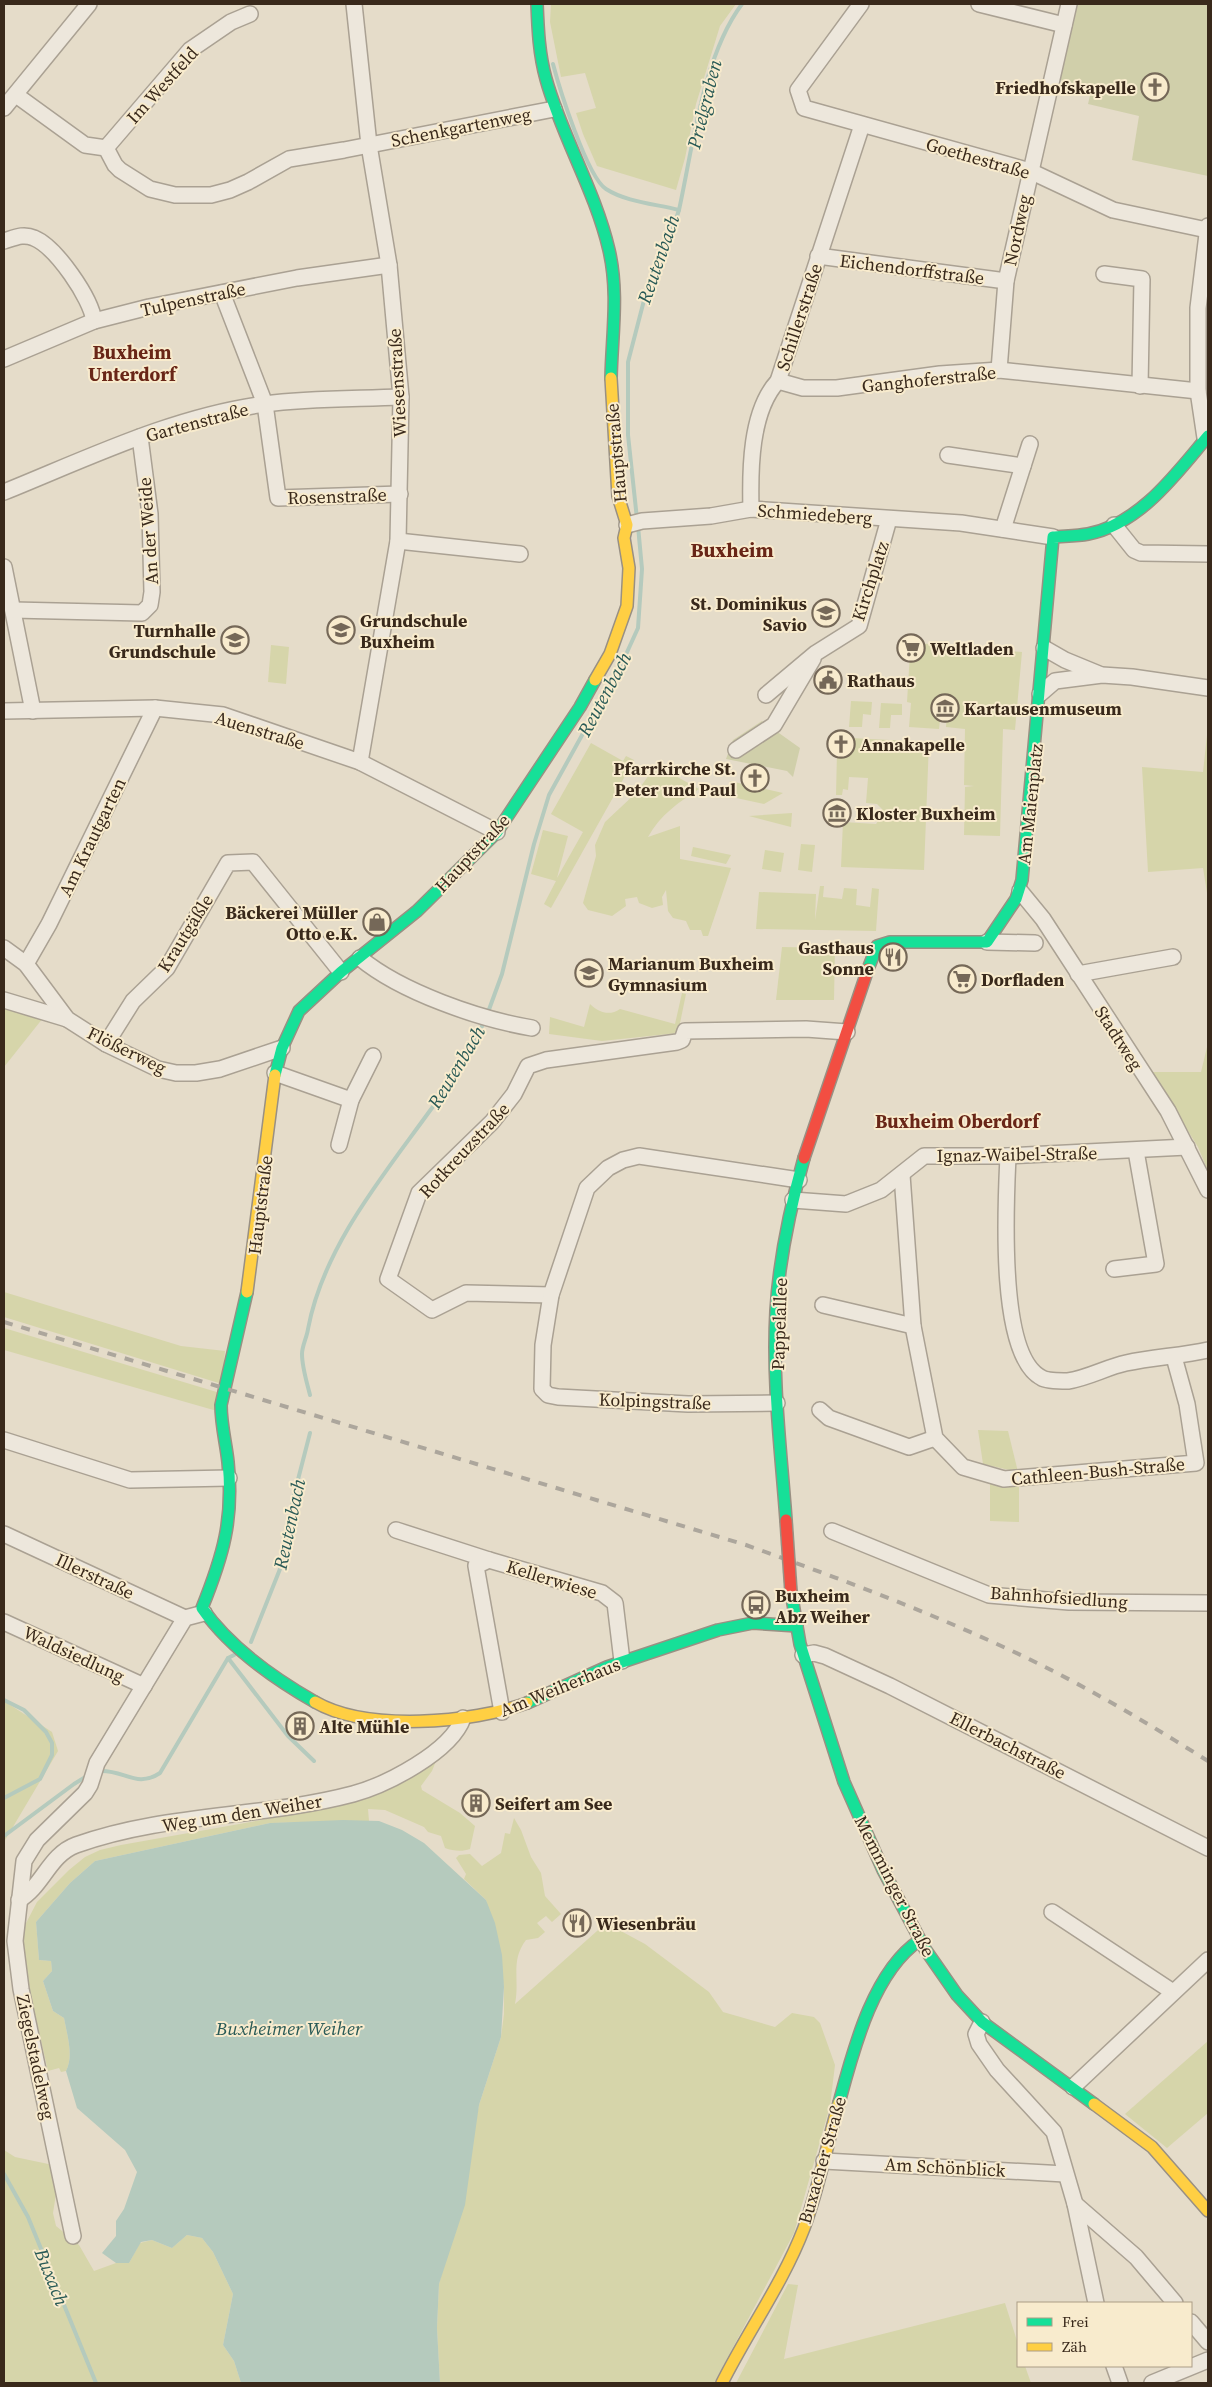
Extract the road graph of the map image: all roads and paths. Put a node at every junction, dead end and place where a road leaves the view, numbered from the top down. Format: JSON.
{"nodes":[{"id":1,"x":89,"y":4,"type":"edge"},
{"id":2,"x":354,"y":4,"type":"edge"},
{"id":3,"x":536,"y":4,"type":"edge"},
{"id":4,"x":861,"y":4,"type":"edge"},
{"id":5,"x":979,"y":4,"type":"edge"},
{"id":6,"x":1069,"y":4,"type":"edge"},
{"id":7,"x":250,"y":14,"type":"dead end"},
{"id":8,"x":1064,"y":25,"type":"junction"},
{"id":9,"x":16,"y":95,"type":"junction"},
{"id":10,"x":4,"y":108,"type":"edge"},
{"id":11,"x":554,"y":109,"type":"junction"},
{"id":12,"x":862,"y":125,"type":"junction"},
{"id":13,"x":369,"y":145,"type":"junction"},
{"id":14,"x":106,"y":148,"type":"junction"},
{"id":15,"x":1030,"y":171,"type":"junction"},
{"id":16,"x":1208,"y":228,"type":"edge"},
{"id":17,"x":4,"y":241,"type":"edge"},
{"id":18,"x":818,"y":256,"type":"junction"},
{"id":19,"x":389,"y":265,"type":"junction"},
{"id":20,"x":1104,"y":274,"type":"dead end"},
{"id":21,"x":1006,"y":281,"type":"junction"},
{"id":22,"x":222,"y":293,"type":"junction"},
{"id":23,"x":94,"y":321,"type":"junction"},
{"id":24,"x":4,"y":358,"type":"edge"},
{"id":25,"x":999,"y":370,"type":"junction"},
{"id":26,"x":778,"y":381,"type":"junction"},
{"id":27,"x":1140,"y":386,"type":"junction"},
{"id":28,"x":1198,"y":391,"type":"junction"},
{"id":29,"x":401,"y":397,"type":"junction"},
{"id":30,"x":265,"y":404,"type":"junction"},
{"id":31,"x":140,"y":437,"type":"junction"},
{"id":32,"x":1207,"y":437,"type":"edge"},
{"id":33,"x":1030,"y":444,"type":"dead end"},
{"id":34,"x":948,"y":455,"type":"dead end"},
{"id":35,"x":1023,"y":466,"type":"junction"},
{"id":36,"x":4,"y":492,"type":"edge"},
{"id":37,"x":400,"y":494,"type":"junction"},
{"id":38,"x":751,"y":509,"type":"junction"},
{"id":39,"x":889,"y":519,"type":"junction"},
{"id":40,"x":627,"y":525,"type":"junction"},
{"id":41,"x":1114,"y":525,"type":"junction"},
{"id":42,"x":1003,"y":529,"type":"junction"},
{"id":43,"x":1053,"y":537,"type":"junction"},
{"id":44,"x":398,"y":542,"type":"junction"},
{"id":45,"x":520,"y":554,"type":"dead end"},
{"id":46,"x":1208,"y":554,"type":"edge"},
{"id":47,"x":4,"y":567,"type":"edge"},
{"id":48,"x":13,"y":610,"type":"junction"},
{"id":49,"x":1044,"y":648,"type":"junction"},
{"id":50,"x":816,"y":653,"type":"junction"},
{"id":51,"x":1102,"y":675,"type":"junction"},
{"id":52,"x":1208,"y":688,"type":"edge"},
{"id":53,"x":1040,"y":694,"type":"junction"},
{"id":54,"x":766,"y":695,"type":"dead end"},
{"id":55,"x":155,"y":708,"type":"junction"},
{"id":56,"x":4,"y":710,"type":"edge"},
{"id":57,"x":33,"y":711,"type":"junction"},
{"id":58,"x":736,"y":750,"type":"dead end"},
{"id":59,"x":360,"y":762,"type":"junction"},
{"id":60,"x":497,"y":832,"type":"junction"},
{"id":61,"x":1020,"y":891,"type":"junction"},
{"id":62,"x":988,"y":942,"type":"junction"},
{"id":63,"x":1035,"y":943,"type":"dead end"},
{"id":64,"x":4,"y":948,"type":"edge"},
{"id":65,"x":1173,"y":957,"type":"dead end"},
{"id":66,"x":360,"y":958,"type":"junction"},
{"id":67,"x":26,"y":964,"type":"junction"},
{"id":68,"x":341,"y":972,"type":"junction"},
{"id":69,"x":1078,"y":974,"type":"junction"},
{"id":70,"x":4,"y":1000,"type":"edge"},
{"id":71,"x":67,"y":1020,"type":"junction"},
{"id":72,"x":532,"y":1028,"type":"dead end"},
{"id":73,"x":847,"y":1032,"type":"junction"},
{"id":74,"x":106,"y":1044,"type":"junction"},
{"id":75,"x":282,"y":1048,"type":"junction"},
{"id":76,"x":373,"y":1056,"type":"dead end"},
{"id":77,"x":275,"y":1073,"type":"junction"},
{"id":78,"x":351,"y":1100,"type":"junction"},
{"id":79,"x":339,"y":1145,"type":"dead end"},
{"id":80,"x":1187,"y":1146,"type":"junction"},
{"id":81,"x":1136,"y":1151,"type":"junction"},
{"id":82,"x":1008,"y":1156,"type":"junction"},
{"id":83,"x":902,"y":1175,"type":"junction"},
{"id":84,"x":799,"y":1180,"type":"junction"},
{"id":85,"x":1208,"y":1190,"type":"edge"},
{"id":86,"x":793,"y":1200,"type":"junction"},
{"id":87,"x":1114,"y":1269,"type":"dead end"},
{"id":88,"x":551,"y":1296,"type":"junction"},
{"id":89,"x":823,"y":1305,"type":"dead end"},
{"id":90,"x":913,"y":1326,"type":"junction"},
{"id":91,"x":1208,"y":1350,"type":"edge"},
{"id":92,"x":1174,"y":1357,"type":"junction"},
{"id":93,"x":778,"y":1403,"type":"junction"},
{"id":94,"x":820,"y":1410,"type":"dead end"},
{"id":95,"x":934,"y":1438,"type":"junction"},
{"id":96,"x":4,"y":1440,"type":"edge"},
{"id":97,"x":230,"y":1478,"type":"junction"},
{"id":98,"x":396,"y":1530,"type":"dead end"},
{"id":99,"x":832,"y":1531,"type":"dead end"},
{"id":100,"x":4,"y":1534,"type":"edge"},
{"id":101,"x":489,"y":1560,"type":"junction"},
{"id":102,"x":1208,"y":1603,"type":"edge"},
{"id":103,"x":204,"y":1613,"type":"junction"},
{"id":104,"x":185,"y":1618,"type":"junction"},
{"id":105,"x":4,"y":1622,"type":"edge"},
{"id":106,"x":797,"y":1626,"type":"junction"},
{"id":107,"x":803,"y":1655,"type":"junction"},
{"id":108,"x":622,"y":1662,"type":"junction"},
{"id":109,"x":144,"y":1686,"type":"junction"},
{"id":110,"x":502,"y":1712,"type":"junction"},
{"id":111,"x":463,"y":1718,"type":"junction"},
{"id":112,"x":1208,"y":1848,"type":"edge"},
{"id":113,"x":19,"y":1900,"type":"junction"},
{"id":114,"x":1052,"y":1912,"type":"dead end"},
{"id":115,"x":920,"y":1940,"type":"junction"},
{"id":116,"x":1208,"y":1960,"type":"edge"},
{"id":117,"x":1173,"y":1992,"type":"junction"},
{"id":118,"x":982,"y":2022,"type":"junction"},
{"id":119,"x":1073,"y":2087,"type":"junction"},
{"id":120,"x":824,"y":2161,"type":"junction"},
{"id":121,"x":1066,"y":2174,"type":"junction"},
{"id":122,"x":1075,"y":2204,"type":"junction"},
{"id":123,"x":1208,"y":2211,"type":"edge"},
{"id":124,"x":73,"y":2236,"type":"dead end"},
{"id":125,"x":1096,"y":2302,"type":"edge"},
{"id":126,"x":1174,"y":2302,"type":"edge"},
{"id":127,"x":1192,"y":2323,"type":"edge"},
{"id":128,"x":1208,"y":2342,"type":"edge"},
{"id":129,"x":1208,"y":2360,"type":"edge"},
{"id":130,"x":1114,"y":2367,"type":"edge"},
{"id":131,"x":1191,"y":2367,"type":"edge"},
{"id":132,"x":1192,"y":2367,"type":"edge"},
{"id":133,"x":722,"y":2383,"type":"edge"},
{"id":134,"x":1120,"y":2383,"type":"edge"},
{"id":135,"x":1152,"y":2383,"type":"edge"}],
"edges":[{"from":1,"to":9,"type":"street"},
{"from":2,"to":13,"type":"street","name":"Wiesenstraße"},
{"from":3,"to":11,"type":"street","name":"Hauptstraße"},
{"from":4,"to":12,"type":"street","name":"Goethestraße"},
{"from":5,"to":8,"type":"street"},
{"from":6,"to":8,"type":"street","name":"Nordweg"},
{"from":7,"to":14,"type":"street","name":"Im Westfeld"},
{"from":8,"to":15,"type":"street","name":"Nordweg"},
{"from":9,"to":10,"type":"street"},
{"from":9,"to":14,"type":"street"},
{"from":11,"to":13,"type":"street","name":"Schenkgartenweg"},
{"from":11,"to":40,"type":"street","name":"Hauptstraße"},
{"from":12,"to":15,"type":"street","name":"Goethestraße"},
{"from":12,"to":18,"type":"street","name":"Schillerstraße"},
{"from":13,"to":14,"type":"street"},
{"from":13,"to":19,"type":"street","name":"Wiesenstraße"},
{"from":15,"to":16,"type":"street","name":"Goethestraße"},
{"from":15,"to":21,"type":"street","name":"Nordweg"},
{"from":16,"to":28,"type":"street"},
{"from":17,"to":23,"type":"street"},
{"from":18,"to":21,"type":"street","name":"Eichendorffstraße"},
{"from":18,"to":26,"type":"street","name":"Schillerstraße"},
{"from":19,"to":22,"type":"street","name":"Tulpenstraße"},
{"from":19,"to":29,"type":"street","name":"Wiesenstraße"},
{"from":20,"to":27,"type":"street"},
{"from":21,"to":25,"type":"street","name":"Nordweg"},
{"from":22,"to":23,"type":"street","name":"Tulpenstraße"},
{"from":22,"to":30,"type":"street","name":"Rosenstraße"},
{"from":23,"to":24,"type":"street","name":"Tulpenstraße"},
{"from":25,"to":26,"type":"street","name":"Ganghoferstraße"},
{"from":25,"to":27,"type":"street","name":"Ganghoferstraße"},
{"from":26,"to":38,"type":"street","name":"Schillerstraße"},
{"from":27,"to":28,"type":"street","name":"Ganghoferstraße"},
{"from":28,"to":32,"type":"street"},
{"from":29,"to":30,"type":"street","name":"Gartenstraße"},
{"from":29,"to":37,"type":"street","name":"Wiesenstraße"},
{"from":30,"to":31,"type":"street","name":"Gartenstraße"},
{"from":30,"to":37,"type":"street","name":"Rosenstraße"},
{"from":31,"to":36,"type":"street","name":"Gartenstraße"},
{"from":31,"to":48,"type":"street","name":"An der Weide"},
{"from":32,"to":41,"type":"street"},
{"from":33,"to":35,"type":"street"},
{"from":34,"to":35,"type":"street"},
{"from":35,"to":42,"type":"street"},
{"from":37,"to":44,"type":"street","name":"Wiesenstraße"},
{"from":38,"to":39,"type":"street","name":"Schmiedeberg"},
{"from":38,"to":40,"type":"street","name":"Schmiedeberg"},
{"from":39,"to":42,"type":"street","name":"Schmiedeberg"},
{"from":39,"to":50,"type":"street","name":"Kirchplatz"},
{"from":40,"to":60,"type":"street","name":"Hauptstraße"},
{"from":41,"to":43,"type":"street"},
{"from":41,"to":46,"type":"street"},
{"from":42,"to":43,"type":"street","name":"Schmiedeberg"},
{"from":43,"to":49,"type":"street","name":"Am Maienplatz"},
{"from":44,"to":45,"type":"street"},
{"from":44,"to":59,"type":"street","name":"Wiesenstraße"},
{"from":47,"to":48,"type":"street"},
{"from":48,"to":57,"type":"street"},
{"from":49,"to":51,"type":"street"},
{"from":49,"to":53,"type":"street","name":"Am Maienplatz"},
{"from":50,"to":54,"type":"street","name":"Kirchplatz"},
{"from":50,"to":58,"type":"street"},
{"from":51,"to":52,"type":"street"},
{"from":51,"to":53,"type":"street"},
{"from":53,"to":61,"type":"street","name":"Am Maienplatz"},
{"from":55,"to":57,"type":"street","name":"Auenstraße"},
{"from":55,"to":59,"type":"street","name":"Auenstraße"},
{"from":55,"to":67,"type":"street","name":"Am Krautgarten"},
{"from":56,"to":57,"type":"street","name":"Auenstraße"},
{"from":59,"to":60,"type":"street","name":"Auenstraße"},
{"from":60,"to":66,"type":"street","name":"Hauptstraße"},
{"from":61,"to":62,"type":"street"},
{"from":61,"to":69,"type":"street","name":"Stadtweg"},
{"from":62,"to":63,"type":"street"},
{"from":62,"to":73,"type":"street","name":"Pappelallee"},
{"from":64,"to":67,"type":"street","name":"Flößerweg"},
{"from":65,"to":69,"type":"street"},
{"from":66,"to":68,"type":"street","name":"Hauptstraße"},
{"from":66,"to":72,"type":"street"},
{"from":67,"to":71,"type":"street","name":"Flößerweg"},
{"from":68,"to":74,"type":"street","name":"Krautgäßle"},
{"from":68,"to":75,"type":"street","name":"Hauptstraße"},
{"from":69,"to":80,"type":"street","name":"Stadtweg"},
{"from":70,"to":71,"type":"street"},
{"from":71,"to":74,"type":"street","name":"Flößerweg"},
{"from":73,"to":84,"type":"street","name":"Pappelallee"},
{"from":73,"to":88,"type":"street","name":"Rotkreuzstraße"},
{"from":74,"to":75,"type":"street","name":"Flößerweg"},
{"from":75,"to":77,"type":"street","name":"Hauptstraße"},
{"from":76,"to":78,"type":"street"},
{"from":77,"to":78,"type":"street"},
{"from":77,"to":97,"type":"street","name":"Hauptstraße"},
{"from":78,"to":79,"type":"street"},
{"from":80,"to":81,"type":"street","name":"Ignaz-Waibel-Straße"},
{"from":80,"to":85,"type":"street","name":"Stadtweg"},
{"from":81,"to":82,"type":"street","name":"Ignaz-Waibel-Straße"},
{"from":81,"to":87,"type":"street"},
{"from":82,"to":83,"type":"street","name":"Ignaz-Waibel-Straße"},
{"from":82,"to":92,"type":"street"},
{"from":83,"to":86,"type":"street","name":"Ignaz-Waibel-Straße"},
{"from":83,"to":90,"type":"street"},
{"from":84,"to":86,"type":"street","name":"Pappelallee"},
{"from":84,"to":88,"type":"street"},
{"from":86,"to":93,"type":"street","name":"Pappelallee"},
{"from":88,"to":93,"type":"street","name":"Kolpingstraße"},
{"from":89,"to":90,"type":"street"},
{"from":90,"to":95,"type":"street"},
{"from":91,"to":92,"type":"street"},
{"from":92,"to":95,"type":"street","name":"Cathleen-Bush-Straße"},
{"from":93,"to":106,"type":"street","name":"Pappelallee","bridge":true},
{"from":94,"to":95,"type":"street"},
{"from":96,"to":97,"type":"street"},
{"from":97,"to":103,"type":"street","name":"Hauptstraße"},
{"from":98,"to":101,"type":"street","name":"Kellerwiese"},
{"from":99,"to":102,"type":"street","name":"Bahnhofsiedlung"},
{"from":100,"to":104,"type":"street","name":"Illerstraße"},
{"from":101,"to":108,"type":"street","name":"Kellerwiese"},
{"from":101,"to":110,"type":"street","name":"Kellerwiese"},
{"from":103,"to":104,"type":"street"},
{"from":103,"to":111,"type":"street","name":"Am Weiherhaus"},
{"from":104,"to":109,"type":"street","name":"Ziegelstadelweg"},
{"from":105,"to":109,"type":"street","name":"Waldsiedlung"},
{"from":106,"to":107,"type":"street","name":"Memminger Straße"},
{"from":106,"to":108,"type":"street","name":"Am Weiherhaus"},
{"from":107,"to":112,"type":"street","name":"Ellerbachstraße"},
{"from":107,"to":115,"type":"street","name":"Memminger Straße"},
{"from":108,"to":110,"type":"street","name":"Am Weiherhaus"},
{"from":109,"to":113,"type":"street","name":"Ziegelstadelweg"},
{"from":110,"to":111,"type":"street","name":"Am Weiherhaus"},
{"from":111,"to":113,"type":"street","name":"Weg um den Weiher"},
{"from":113,"to":124,"type":"street","name":"Ziegelstadelweg"},
{"from":114,"to":117,"type":"street"},
{"from":115,"to":118,"type":"street","name":"Memminger Straße"},
{"from":115,"to":120,"type":"street","name":"Buxacher Straße"},
{"from":116,"to":117,"type":"street"},
{"from":117,"to":119,"type":"street"},
{"from":118,"to":119,"type":"street","name":"Memminger Straße"},
{"from":118,"to":121,"type":"street"},
{"from":119,"to":123,"type":"street","name":"Memminger Straße"},
{"from":120,"to":121,"type":"street","name":"Am Schönblick"},
{"from":120,"to":133,"type":"street","name":"Buxacher Straße"},
{"from":121,"to":122,"type":"street"},
{"from":122,"to":125,"type":"street"},
{"from":122,"to":126,"type":"street"},
{"from":127,"to":128,"type":"street"},
{"from":129,"to":132,"type":"street"},
{"from":130,"to":134,"type":"street"},
{"from":131,"to":135,"type":"street"}]}
